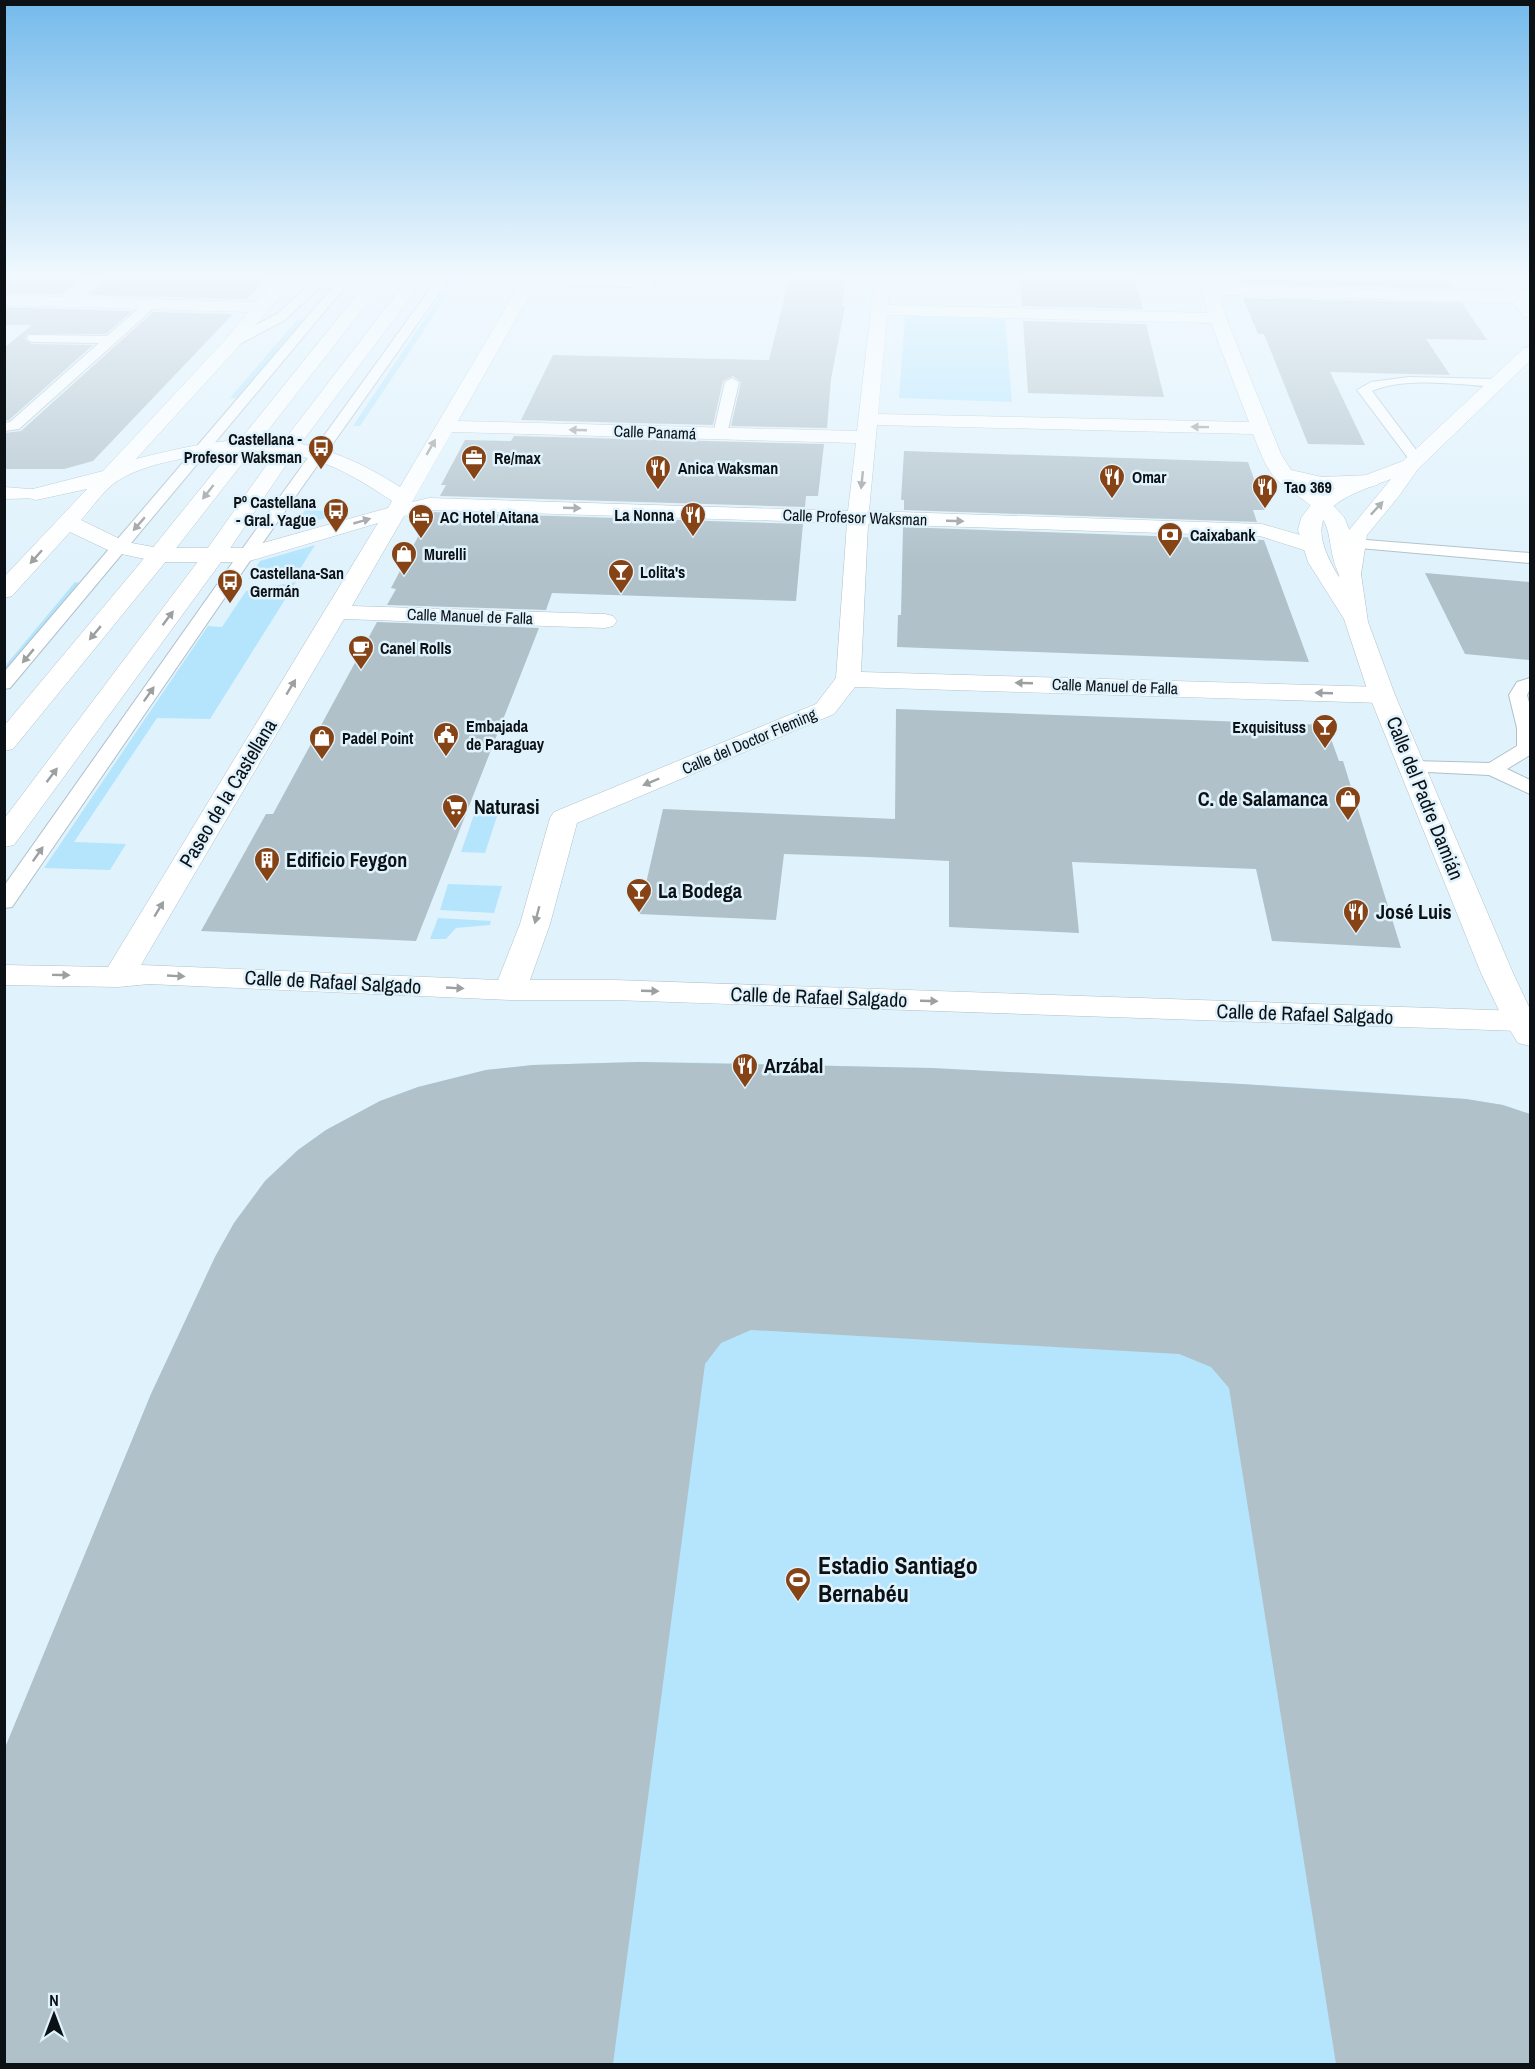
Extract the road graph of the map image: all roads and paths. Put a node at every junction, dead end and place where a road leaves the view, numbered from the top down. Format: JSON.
{"nodes":[{"id":1,"x":75,"y":372,"type":"edge"},
{"id":2,"x":206,"y":372,"type":"edge"},
{"id":3,"x":269,"y":372,"type":"edge"},
{"id":4,"x":304,"y":372,"type":"edge"},
{"id":5,"x":346,"y":372,"type":"edge"},
{"id":6,"x":378,"y":372,"type":"edge"},
{"id":7,"x":476,"y":372,"type":"edge"},
{"id":8,"x":874,"y":372,"type":"edge"},
{"id":9,"x":1238,"y":372,"type":"edge"},
{"id":10,"x":1511,"y":372,"type":"edge"},
{"id":11,"x":732,"y":382,"type":"dead end"},
{"id":12,"x":1498,"y":383,"type":"junction"},
{"id":13,"x":444,"y":426,"type":"junction"},
{"id":14,"x":4,"y":427,"type":"edge"},
{"id":15,"x":868,"y":428,"type":"junction"},
{"id":16,"x":1259,"y":428,"type":"junction"},
{"id":17,"x":720,"y":434,"type":"junction"},
{"id":18,"x":245,"y":446,"type":"junction"},
{"id":19,"x":289,"y":447,"type":"junction"},
{"id":20,"x":205,"y":448,"type":"junction"},
{"id":21,"x":320,"y":453,"type":"junction"},
{"id":22,"x":1413,"y":462,"type":"junction"},
{"id":23,"x":114,"y":474,"type":"junction"},
{"id":24,"x":1282,"y":474,"type":"junction"},
{"id":25,"x":1370,"y":481,"type":"junction"},
{"id":26,"x":4,"y":493,"type":"edge"},
{"id":27,"x":36,"y":494,"type":"junction"},
{"id":28,"x":1321,"y":504,"type":"junction"},
{"id":29,"x":399,"y":505,"type":"junction"},
{"id":30,"x":858,"y":518,"type":"junction"},
{"id":31,"x":67,"y":522,"type":"junction"},
{"id":32,"x":1262,"y":530,"type":"junction"},
{"id":33,"x":1355,"y":539,"type":"junction"},
{"id":34,"x":1530,"y":544,"type":"edge"},
{"id":35,"x":1313,"y":546,"type":"junction"},
{"id":36,"x":120,"y":547,"type":"junction"},
{"id":37,"x":159,"y":555,"type":"junction"},
{"id":38,"x":246,"y":555,"type":"junction"},
{"id":39,"x":213,"y":557,"type":"junction"},
{"id":40,"x":1530,"y":558,"type":"edge"},
{"id":41,"x":1350,"y":574,"type":"junction"},
{"id":42,"x":4,"y":591,"type":"edge"},
{"id":43,"x":335,"y":612,"type":"junction"},
{"id":44,"x":605,"y":621,"type":"dead end"},
{"id":45,"x":1356,"y":622,"type":"junction"},
{"id":46,"x":848,"y":679,"type":"junction"},
{"id":47,"x":1530,"y":683,"type":"edge"},
{"id":48,"x":4,"y":684,"type":"edge"},
{"id":49,"x":1382,"y":694,"type":"junction"},
{"id":50,"x":4,"y":743,"type":"edge"},
{"id":51,"x":1413,"y":766,"type":"junction"},
{"id":52,"x":1493,"y":769,"type":"junction"},
{"id":53,"x":1530,"y":788,"type":"edge"},
{"id":54,"x":4,"y":839,"type":"edge"},
{"id":55,"x":4,"y":902,"type":"edge"},
{"id":56,"x":4,"y":975,"type":"edge"},
{"id":57,"x":118,"y":977,"type":"junction"},
{"id":58,"x":510,"y":990,"type":"junction"},
{"id":59,"x":1525,"y":1028,"type":"edge"}],
"edges":[{"from":1,"to":14,"type":"lane"},
{"from":2,"to":23,"type":"main road"},
{"from":3,"to":20,"type":"lane"},
{"from":4,"to":18,"type":"main road"},
{"from":5,"to":19,"type":"main road"},
{"from":6,"to":21,"type":"lane"},
{"from":7,"to":13,"type":"main road","name":"Paseo de la Castellana"},
{"from":8,"to":15,"type":"main road"},
{"from":9,"to":16,"type":"main road"},
{"from":10,"to":12,"type":"main road","name":"Calle del Padre Damián"},
{"from":11,"to":17,"type":"lane"},
{"from":12,"to":22,"type":"main road","name":"Calle del Padre Damián"},
{"from":12,"to":22,"type":"lane"},
{"from":17,"to":13,"type":"main road","name":"Calle Panamá","one_way":true},
{"from":29,"to":13,"type":"main road","name":"Paseo de la Castellana","one_way":true},
{"from":16,"to":15,"type":"main road","name":"Calle Panamá","one_way":true},
{"from":15,"to":17,"type":"main road","name":"Calle Panamá"},
{"from":15,"to":30,"type":"main road","one_way":true},
{"from":16,"to":24,"type":"main road"},
{"from":18,"to":19,"type":"main road"},
{"from":18,"to":20,"type":"main road"},
{"from":18,"to":37,"type":"main road","one_way":true},
{"from":19,"to":21,"type":"main road"},
{"from":19,"to":39,"type":"main road"},
{"from":20,"to":23,"type":"main road"},
{"from":20,"to":36,"type":"lane","one_way":true},
{"from":21,"to":29,"type":"main road"},
{"from":21,"to":38,"type":"lane"},
{"from":22,"to":25,"type":"main road","name":"Calle del Padre Damián"},
{"from":33,"to":22,"type":"main road","name":"Calle del Padre Damián","one_way":true},
{"from":23,"to":27,"type":"main road"},
{"from":23,"to":31,"type":"main road"},
{"from":24,"to":25,"type":"main road","name":"Calle del Padre Damián"},
{"from":24,"to":28,"type":"main road","name":"Calle del Padre Damián"},
{"from":24,"to":32,"type":"main road"},
{"from":25,"to":28,"type":"main road","name":"Calle del Padre Damián"},
{"from":26,"to":27,"type":"main road"},
{"from":27,"to":31,"type":"main road"},
{"from":28,"to":35,"type":"main road","name":"Calle del Padre Damián"},
{"from":28,"to":41,"type":"main road","name":"Calle del Padre Damián"},
{"from":29,"to":30,"type":"main road","name":"Calle Profesor Waksman","one_way":true},
{"from":38,"to":29,"type":"main road","one_way":true},
{"from":29,"to":43,"type":"main road","name":"Paseo de la Castellana"},
{"from":30,"to":32,"type":"main road","name":"Calle Profesor Waksman","one_way":true},
{"from":30,"to":46,"type":"main road"},
{"from":31,"to":36,"type":"main road"},
{"from":31,"to":42,"type":"main road","one_way":true},
{"from":32,"to":35,"type":"main road","name":"Calle Profesor Waksman"},
{"from":33,"to":34,"type":"lane"},
{"from":33,"to":40,"type":"lane"},
{"from":33,"to":41,"type":"main road","name":"Calle del Padre Damián"},
{"from":35,"to":45,"type":"main road","name":"Calle del Padre Damián"},
{"from":36,"to":37,"type":"main road"},
{"from":36,"to":48,"type":"lane","one_way":true},
{"from":37,"to":39,"type":"main road"},
{"from":37,"to":50,"type":"main road","one_way":true},
{"from":38,"to":39,"type":"main road"},
{"from":55,"to":38,"type":"lane","one_way":true},
{"from":54,"to":39,"type":"main road","one_way":true},
{"from":41,"to":45,"type":"main road","name":"Calle del Padre Damián"},
{"from":43,"to":44,"type":"main road","name":"Calle Manuel de Falla"},
{"from":57,"to":43,"type":"main road","name":"Paseo de la Castellana","one_way":true},
{"from":45,"to":49,"type":"main road","name":"Calle del Padre Damián"},
{"from":49,"to":46,"type":"main road","name":"Calle Manuel de Falla","one_way":true},
{"from":46,"to":58,"type":"main road","name":"Calle del Doctor Fleming","one_way":true},
{"from":47,"to":52,"type":"lane"},
{"from":49,"to":51,"type":"main road","name":"Calle del Padre Damián"},
{"from":51,"to":52,"type":"lane"},
{"from":51,"to":59,"type":"main road","name":"Calle del Padre Damián"},
{"from":52,"to":53,"type":"lane"},
{"from":56,"to":57,"type":"main road","one_way":true},
{"from":57,"to":58,"type":"main road","name":"Calle de Rafael Salgado","one_way":true},
{"from":58,"to":59,"type":"main road","name":"Calle de Rafael Salgado","one_way":true}]}
